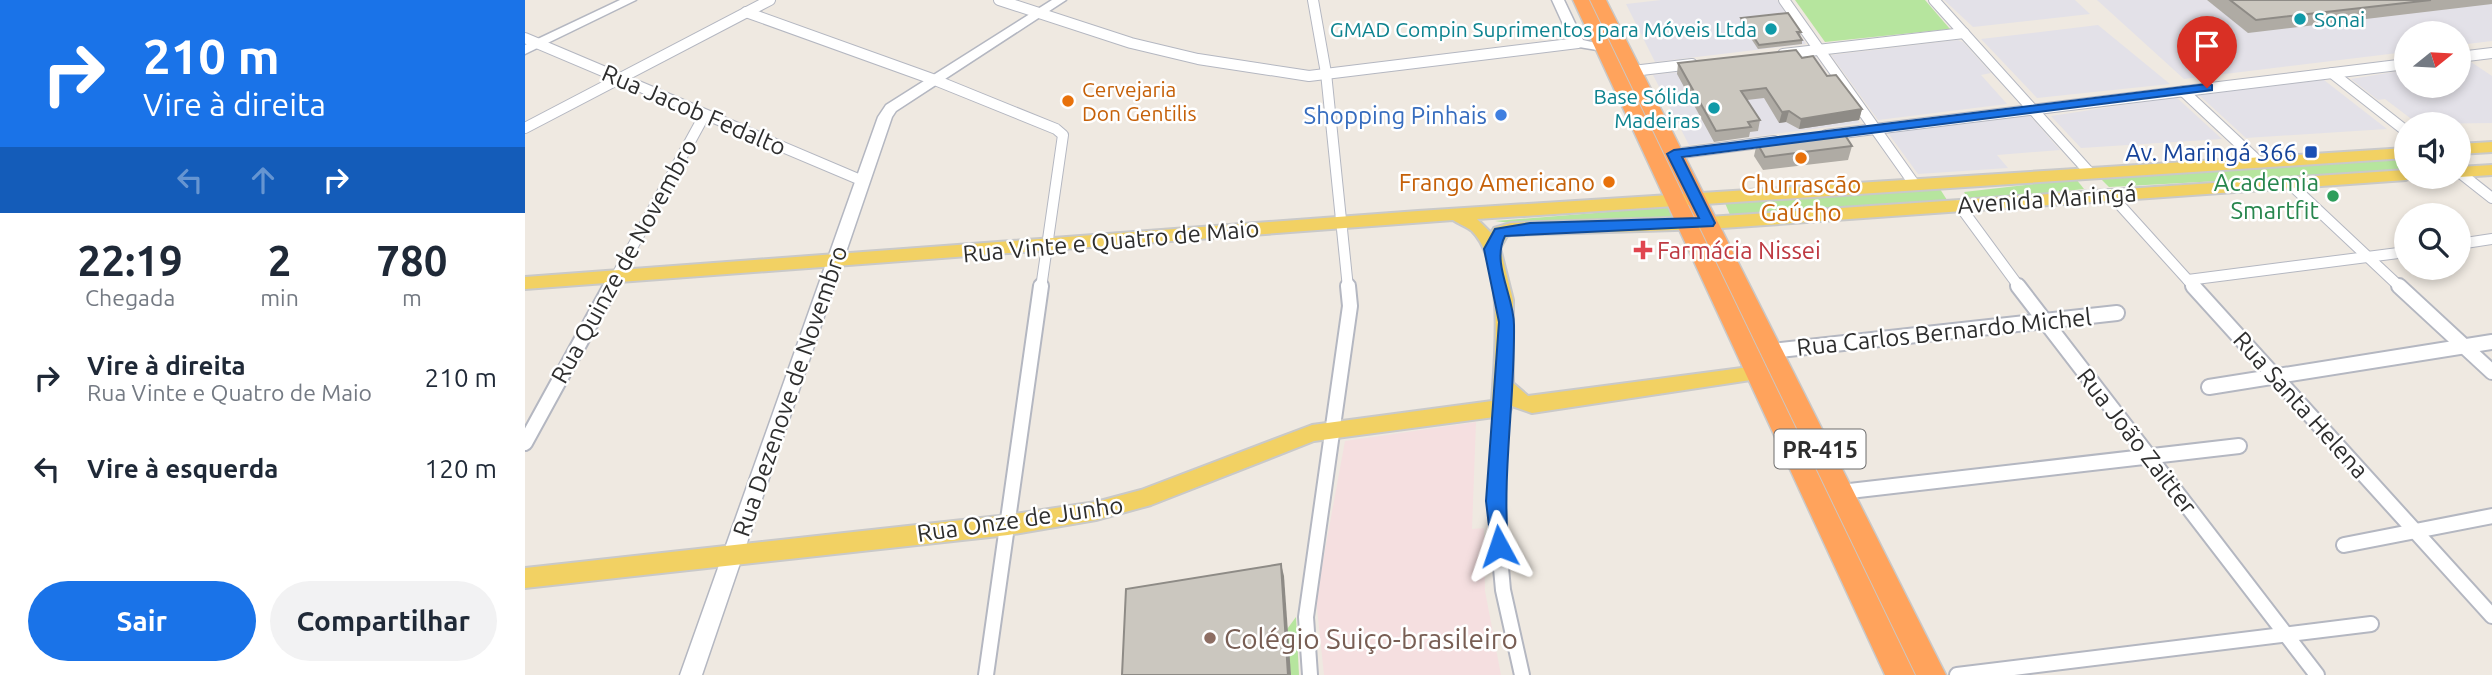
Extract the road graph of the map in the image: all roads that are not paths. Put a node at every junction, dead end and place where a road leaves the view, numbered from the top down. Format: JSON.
{"nodes":[{"id":1,"x":613,"y":0,"type":"edge"},
{"id":2,"x":630,"y":0,"type":"edge"},
{"id":3,"x":770,"y":0,"type":"edge"},
{"id":4,"x":999,"y":0,"type":"edge"},
{"id":5,"x":1060,"y":0,"type":"edge"},
{"id":6,"x":1313,"y":0,"type":"edge"},
{"id":7,"x":1558,"y":0,"type":"edge"},
{"id":8,"x":1581,"y":0,"type":"edge"},
{"id":9,"x":1784,"y":0,"type":"edge"},
{"id":10,"x":1934,"y":0,"type":"edge"},
{"id":11,"x":1602,"y":3,"type":"edge"},
{"id":12,"x":746,"y":12,"type":"junction"},
{"id":13,"x":1038,"y":14,"type":"junction"},
{"id":14,"x":1964,"y":33,"type":"junction"},
{"id":15,"x":528,"y":43,"type":"edge"},
{"id":16,"x":1578,"y":43,"type":"junction"},
{"id":17,"x":1604,"y":49,"type":"junction"},
{"id":18,"x":1821,"y":50,"type":"junction"},
{"id":19,"x":2492,"y":53,"type":"edge"},
{"id":20,"x":1767,"y":56,"type":"edge"},
{"id":21,"x":2471,"y":56,"type":"edge"},
{"id":22,"x":1700,"y":63,"type":"edge"},
{"id":23,"x":2394,"y":65,"type":"edge"},
{"id":24,"x":1633,"y":71,"type":"junction"},
{"id":25,"x":1326,"y":73,"type":"junction"},
{"id":26,"x":2332,"y":73,"type":"junction"},
{"id":27,"x":621,"y":79,"type":"junction"},
{"id":28,"x":935,"y":80,"type":"junction"},
{"id":29,"x":2183,"y":91,"type":"junction"},
{"id":30,"x":2032,"y":108,"type":"junction"},
{"id":31,"x":703,"y":116,"type":"junction"},
{"id":32,"x":2394,"y":122,"type":"edge"},
{"id":33,"x":525,"y":128,"type":"edge"},
{"id":34,"x":1876,"y":128,"type":"junction"},
{"id":35,"x":1056,"y":129,"type":"joint"},
{"id":36,"x":1809,"y":137,"type":"edge"},
{"id":37,"x":1782,"y":140,"type":"edge"},
{"id":38,"x":2492,"y":147,"type":"edge"},
{"id":39,"x":2471,"y":148,"type":"edge"},
{"id":40,"x":1674,"y":154,"type":"junction"},
{"id":41,"x":2394,"y":154,"type":"edge"},
{"id":42,"x":2259,"y":162,"type":"junction"},
{"id":43,"x":2492,"y":170,"type":"edge"},
{"id":44,"x":2471,"y":171,"type":"edge"},
{"id":45,"x":2091,"y":173,"type":"junction"},
{"id":46,"x":2394,"y":176,"type":"edge"},
{"id":47,"x":863,"y":181,"type":"junction"},
{"id":48,"x":2471,"y":181,"type":"edge"},
{"id":49,"x":2288,"y":182,"type":"junction"},
{"id":50,"x":1944,"y":184,"type":"junction"},
{"id":51,"x":1915,"y":185,"type":"junction"},
{"id":52,"x":2108,"y":194,"type":"junction"},
{"id":53,"x":2492,"y":198,"type":"edge"},
{"id":54,"x":1959,"y":205,"type":"junction"},
{"id":55,"x":1692,"y":212,"type":"junction"},
{"id":56,"x":1453,"y":215,"type":"junction"},
{"id":57,"x":1343,"y":223,"type":"junction"},
{"id":58,"x":2492,"y":239,"type":"edge"},
{"id":59,"x":2471,"y":242,"type":"edge"},
{"id":60,"x":1045,"y":247,"type":"junction"},
{"id":61,"x":1491,"y":249,"type":"junction"},
{"id":62,"x":2394,"y":254,"type":"edge"},
{"id":63,"x":2368,"y":258,"type":"junction"},
{"id":64,"x":834,"y":262,"type":"junction"},
{"id":65,"x":615,"y":276,"type":"junction"},
{"id":66,"x":2188,"y":280,"type":"junction"},
{"id":67,"x":525,"y":282,"type":"edge"},
{"id":68,"x":2117,"y":313,"type":"dead end"},
{"id":69,"x":2044,"y":321,"type":"junction"},
{"id":70,"x":2492,"y":342,"type":"edge"},
{"id":71,"x":2465,"y":347,"type":"junction"},
{"id":72,"x":1764,"y":362,"type":"junction"},
{"id":73,"x":2492,"y":372,"type":"edge"},
{"id":74,"x":2277,"y":378,"type":"junction"},
{"id":75,"x":1503,"y":385,"type":"junction"},
{"id":76,"x":2209,"y":387,"type":"dead end"},
{"id":77,"x":1502,"y":408,"type":"junction"},
{"id":78,"x":1333,"y":432,"type":"junction"},
{"id":79,"x":525,"y":443,"type":"edge"},
{"id":80,"x":2239,"y":446,"type":"dead end"},
{"id":81,"x":2149,"y":457,"type":"junction"},
{"id":82,"x":1841,"y":492,"type":"junction"},
{"id":83,"x":2492,"y":516,"type":"edge"},
{"id":84,"x":1008,"y":525,"type":"junction"},
{"id":85,"x":2414,"y":530,"type":"junction"},
{"id":86,"x":2344,"y":545,"type":"dead end"},
{"id":87,"x":735,"y":555,"type":"junction"},
{"id":88,"x":525,"y":578,"type":"edge"},
{"id":89,"x":2492,"y":616,"type":"edge"},
{"id":90,"x":2371,"y":624,"type":"dead end"},
{"id":91,"x":2287,"y":636,"type":"junction"},
{"id":92,"x":691,"y":675,"type":"edge"},
{"id":93,"x":986,"y":675,"type":"edge"},
{"id":94,"x":1310,"y":675,"type":"edge"},
{"id":95,"x":1522,"y":675,"type":"edge"},
{"id":96,"x":1900,"y":675,"type":"edge"},
{"id":97,"x":1931,"y":675,"type":"edge"},
{"id":98,"x":1957,"y":675,"type":"edge"},
{"id":99,"x":2317,"y":675,"type":"edge"}],
"edges":[{"from":1,"to":15,"type":"street"},
{"from":2,"to":15,"type":"street"},
{"from":3,"to":12,"type":"street"},
{"from":4,"to":13,"type":"street"},
{"from":5,"to":13,"type":"street"},
{"from":6,"to":25,"type":"street"},
{"from":7,"to":16,"type":"street"},
{"from":8,"to":17,"type":"highway","number":"PR-415"},
{"from":9,"to":18,"type":"street"},
{"from":10,"to":14,"type":"street"},
{"from":11,"to":24,"type":"highway","number":"PR-415"},
{"from":12,"to":27,"type":"street"},
{"from":12,"to":28,"type":"street"},
{"from":13,"to":25,"type":"street"},
{"from":13,"to":28,"type":"street"},
{"from":14,"to":18,"type":"street"},
{"from":14,"to":30,"type":"street"},
{"from":15,"to":27,"type":"street","name":"Rua Jacob Fedalto"},
{"from":16,"to":17,"type":"street"},
{"from":16,"to":25,"type":"street"},
{"from":17,"to":55,"type":"highway","number":"PR-415"},
{"from":18,"to":20,"type":"street"},
{"from":18,"to":34,"type":"street"},
{"from":19,"to":21,"type":"street"},
{"from":22,"to":24,"type":"street"},
{"from":23,"to":26,"type":"street"},
{"from":24,"to":40,"type":"highway","number":"PR-415"},
{"from":25,"to":57,"type":"street"},
{"from":26,"to":29,"type":"street"},
{"from":26,"to":32,"type":"street"},
{"from":27,"to":31,"type":"street","name":"Rua Jacob Fedalto"},
{"from":27,"to":33,"type":"street"},
{"from":28,"to":35,"type":"street"},
{"from":28,"to":47,"type":"street","name":"Rua Dezenove de Novembro"},
{"from":29,"to":30,"type":"street"},
{"from":29,"to":42,"type":"street"},
{"from":30,"to":34,"type":"street"},
{"from":30,"to":45,"type":"street"},
{"from":31,"to":47,"type":"street","name":"Rua Jacob Fedalto"},
{"from":31,"to":65,"type":"street","name":"Rua Quinze de Novembro"},
{"from":34,"to":36,"type":"street"},
{"from":34,"to":51,"type":"street"},
{"from":35,"to":60,"type":"street"},
{"from":37,"to":40,"type":"street"},
{"from":38,"to":39,"type":"main road"},
{"from":40,"to":55,"type":"highway","number":"PR-415"},
{"from":41,"to":42,"type":"main road","name":"Avenida Maringá"},
{"from":42,"to":45,"type":"main road","name":"Avenida Maringá"},
{"from":43,"to":44,"type":"main road"},
{"from":45,"to":50,"type":"main road","name":"Avenida Maringá"},
{"from":45,"to":52,"type":"main road"},
{"from":46,"to":49,"type":"main road","name":"Avenida Maringá"},
{"from":47,"to":64,"type":"street","name":"Rua Dezenove de Novembro"},
{"from":48,"to":53,"type":"street"},
{"from":49,"to":52,"type":"main road","name":"Avenida Maringá"},
{"from":49,"to":63,"type":"street"},
{"from":50,"to":51,"type":"main road","name":"Avenida Maringá"},
{"from":50,"to":54,"type":"main road"},
{"from":51,"to":55,"type":"main road","name":"Avenida Maringá"},
{"from":52,"to":54,"type":"main road","name":"Avenida Maringá"},
{"from":52,"to":66,"type":"street","name":"Rua Santa Helena"},
{"from":54,"to":55,"type":"main road","name":"Avenida Maringá"},
{"from":54,"to":69,"type":"street","name":"Rua João Zaitter"},
{"from":55,"to":56,"type":"main road","name":"Rua Vinte e Quatro de Maio"},
{"from":55,"to":61,"type":"main road"},
{"from":55,"to":72,"type":"highway","number":"PR-415"},
{"from":56,"to":57,"type":"main road","name":"Rua Vinte e Quatro de Maio"},
{"from":56,"to":61,"type":"main road"},
{"from":57,"to":60,"type":"main road","name":"Rua Vinte e Quatro de Maio"},
{"from":57,"to":78,"type":"street"},
{"from":58,"to":59,"type":"street"},
{"from":60,"to":64,"type":"main road","name":"Rua Vinte e Quatro de Maio"},
{"from":60,"to":84,"type":"street"},
{"from":61,"to":75,"type":"main road"},
{"from":62,"to":63,"type":"street"},
{"from":63,"to":66,"type":"street"},
{"from":63,"to":71,"type":"street"},
{"from":64,"to":65,"type":"main road","name":"Rua Vinte e Quatro de Maio"},
{"from":64,"to":87,"type":"street","name":"Rua Dezenove de Novembro"},
{"from":65,"to":67,"type":"main road","name":"Rua Vinte e Quatro de Maio"},
{"from":65,"to":79,"type":"street","name":"Rua Quinze de Novembro"},
{"from":66,"to":74,"type":"street","name":"Rua Santa Helena"},
{"from":68,"to":69,"type":"street","name":"Rua Carlos Bernardo Michel"},
{"from":69,"to":72,"type":"street","name":"Rua Carlos Bernardo Michel"},
{"from":69,"to":81,"type":"street","name":"Rua João Zaitter"},
{"from":70,"to":71,"type":"street"},
{"from":71,"to":73,"type":"street"},
{"from":71,"to":74,"type":"street"},
{"from":72,"to":75,"type":"main road"},
{"from":72,"to":82,"type":"highway","number":"PR-415"},
{"from":72,"to":96,"type":"highway","number":"PR-415"},
{"from":74,"to":76,"type":"street"},
{"from":74,"to":85,"type":"street","name":"Rua Santa Helena"},
{"from":75,"to":77,"type":"main road"},
{"from":77,"to":78,"type":"main road","name":"Rua Onze de Junho"},
{"from":77,"to":95,"type":"street"},
{"from":78,"to":84,"type":"main road","name":"Rua Onze de Junho"},
{"from":78,"to":94,"type":"street"},
{"from":80,"to":81,"type":"street"},
{"from":81,"to":82,"type":"street"},
{"from":81,"to":91,"type":"street","name":"Rua João Zaitter"},
{"from":82,"to":97,"type":"highway","number":"PR-415"},
{"from":83,"to":85,"type":"street"},
{"from":84,"to":87,"type":"main road","name":"Rua Onze de Junho"},
{"from":84,"to":93,"type":"street"},
{"from":85,"to":86,"type":"street"},
{"from":85,"to":89,"type":"street","name":"Rua Santa Helena"},
{"from":87,"to":88,"type":"main road","name":"Rua Onze de Junho"},
{"from":87,"to":92,"type":"street","name":"Rua Dezenove de Novembro"},
{"from":90,"to":91,"type":"street"},
{"from":91,"to":98,"type":"street"},
{"from":91,"to":99,"type":"street","name":"Rua João Zaitter"}]}
